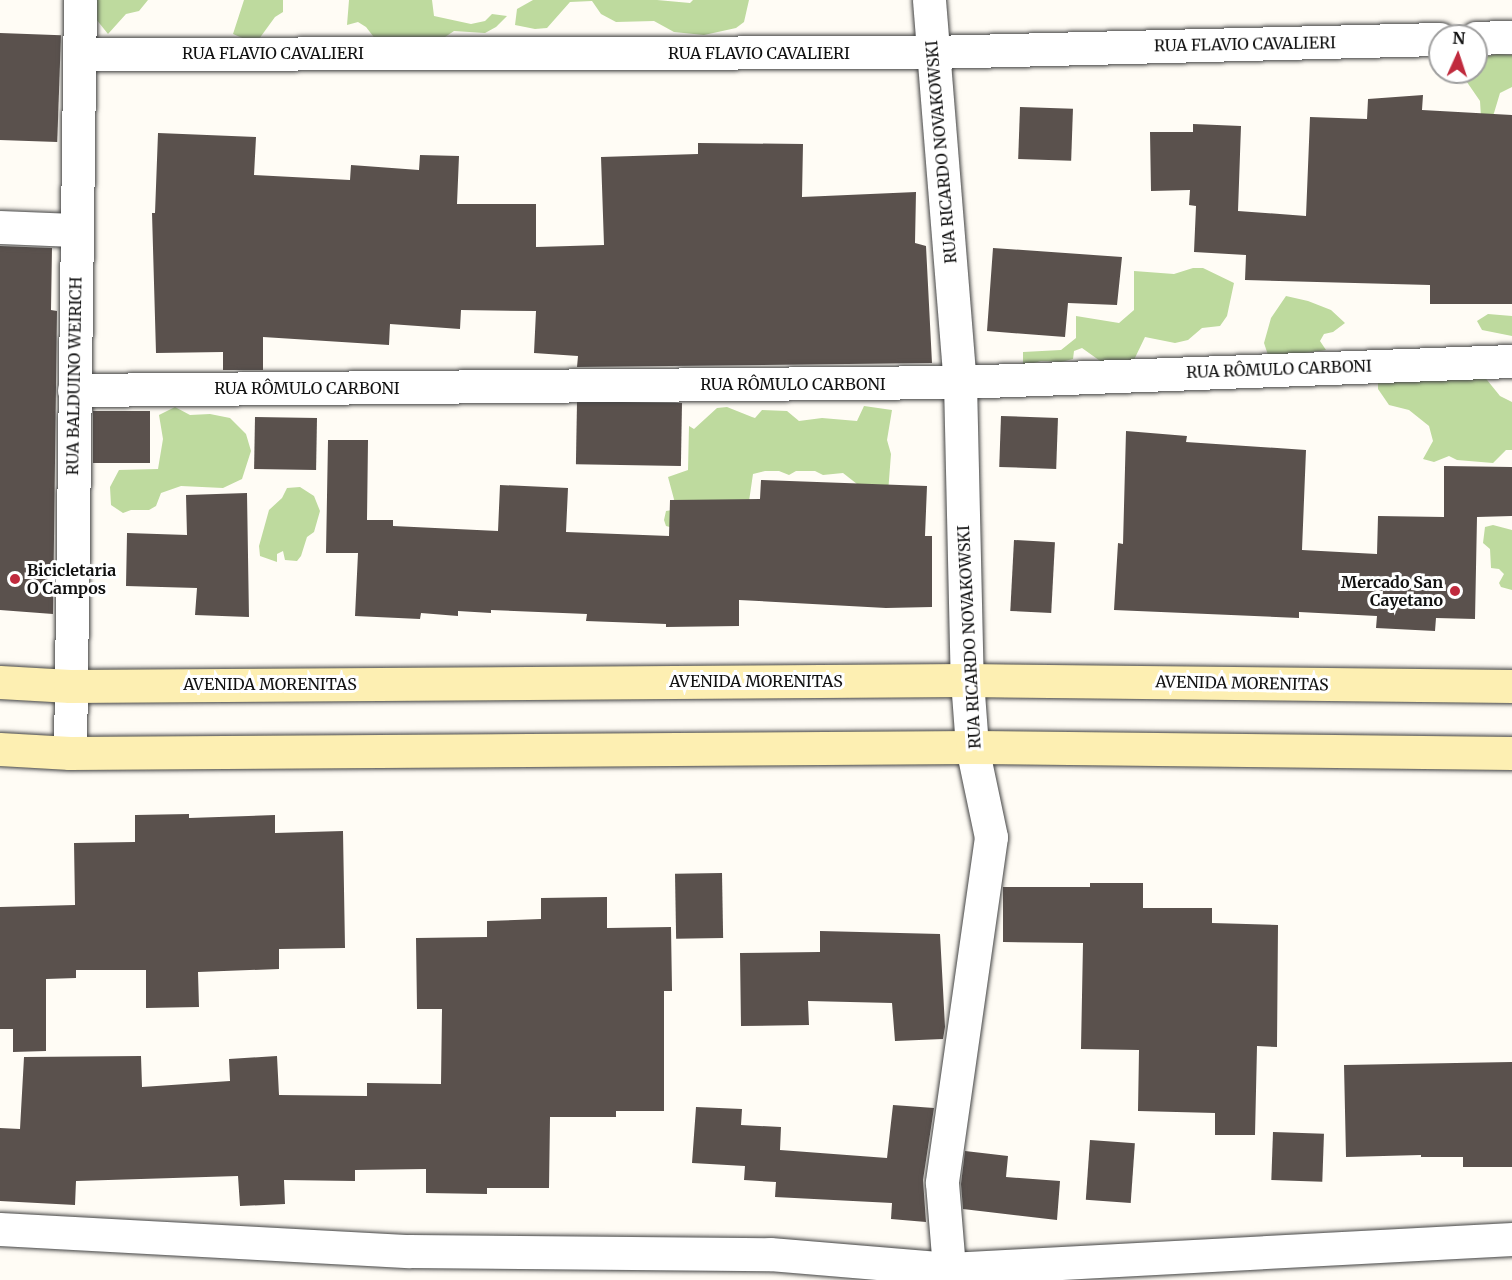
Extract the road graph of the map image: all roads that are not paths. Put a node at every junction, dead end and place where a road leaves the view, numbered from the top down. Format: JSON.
{"nodes":[{"id":1,"x":80,"y":0,"type":"edge"},
{"id":2,"x":929,"y":0,"type":"edge"},
{"id":3,"x":1488,"y":38,"type":"edge"},
{"id":4,"x":1512,"y":38,"type":"edge"},
{"id":5,"x":1428,"y":39,"type":"edge"},
{"id":6,"x":932,"y":52,"type":"junction"},
{"id":7,"x":78,"y":54,"type":"junction"},
{"id":8,"x":0,"y":227,"type":"edge"},
{"id":9,"x":76,"y":230,"type":"junction"},
{"id":10,"x":1512,"y":361,"type":"edge"},
{"id":11,"x":960,"y":382,"type":"junction"},
{"id":12,"x":74,"y":390,"type":"junction"},
{"id":13,"x":967,"y":680,"type":"junction"},
{"id":14,"x":0,"y":682,"type":"edge"},
{"id":15,"x":70,"y":686,"type":"junction"},
{"id":16,"x":1512,"y":686,"type":"edge"},
{"id":17,"x":972,"y":747,"type":"junction"},
{"id":18,"x":0,"y":749,"type":"edge"},
{"id":19,"x":70,"y":753,"type":"junction"},
{"id":20,"x":1512,"y":753,"type":"edge"},
{"id":21,"x":0,"y":1229,"type":"edge"},
{"id":22,"x":1512,"y":1239,"type":"edge"},
{"id":23,"x":410,"y":1266,"type":"edge"},
{"id":24,"x":949,"y":1269,"type":"junction"}],
"edges":[{"from":1,"to":7,"type":"street","name":"RUA BALDUINO WEIRICH"},
{"from":2,"to":6,"type":"street","name":"RUA RICARDO NOVAKOWSKI"},
{"from":3,"to":4,"type":"street"},
{"from":5,"to":6,"type":"street","name":"RUA FLAVIO CAVALIERI"},
{"from":6,"to":7,"type":"street","name":"RUA FLAVIO CAVALIERI"},
{"from":6,"to":11,"type":"street","name":"RUA RICARDO NOVAKOWSKI"},
{"from":7,"to":9,"type":"street","name":"RUA BALDUINO WEIRICH"},
{"from":8,"to":9,"type":"street"},
{"from":9,"to":12,"type":"street","name":"RUA BALDUINO WEIRICH"},
{"from":10,"to":11,"type":"street","name":"RUA RÔMULO CARBONI"},
{"from":11,"to":12,"type":"street","name":"RUA RÔMULO CARBONI"},
{"from":11,"to":13,"type":"street","name":"RUA RICARDO NOVAKOWSKI"},
{"from":12,"to":15,"type":"street","name":"RUA BALDUINO WEIRICH"},
{"from":13,"to":15,"type":"main road","name":"AVENIDA MORENITAS"},
{"from":13,"to":16,"type":"main road","name":"AVENIDA MORENITAS"},
{"from":13,"to":17,"type":"street","name":"RUA RICARDO NOVAKOWSKI"},
{"from":14,"to":15,"type":"main road","name":"AVENIDA MORENITAS"},
{"from":15,"to":19,"type":"street","name":"RUA BALDUINO WEIRICH"},
{"from":17,"to":19,"type":"main road"},
{"from":17,"to":20,"type":"main road"},
{"from":17,"to":24,"type":"street","name":"RUA RICARDO NOVAKOWSKI"},
{"from":18,"to":19,"type":"main road"},
{"from":21,"to":23,"type":"street"},
{"from":22,"to":24,"type":"street"},
{"from":23,"to":24,"type":"street"}]}
